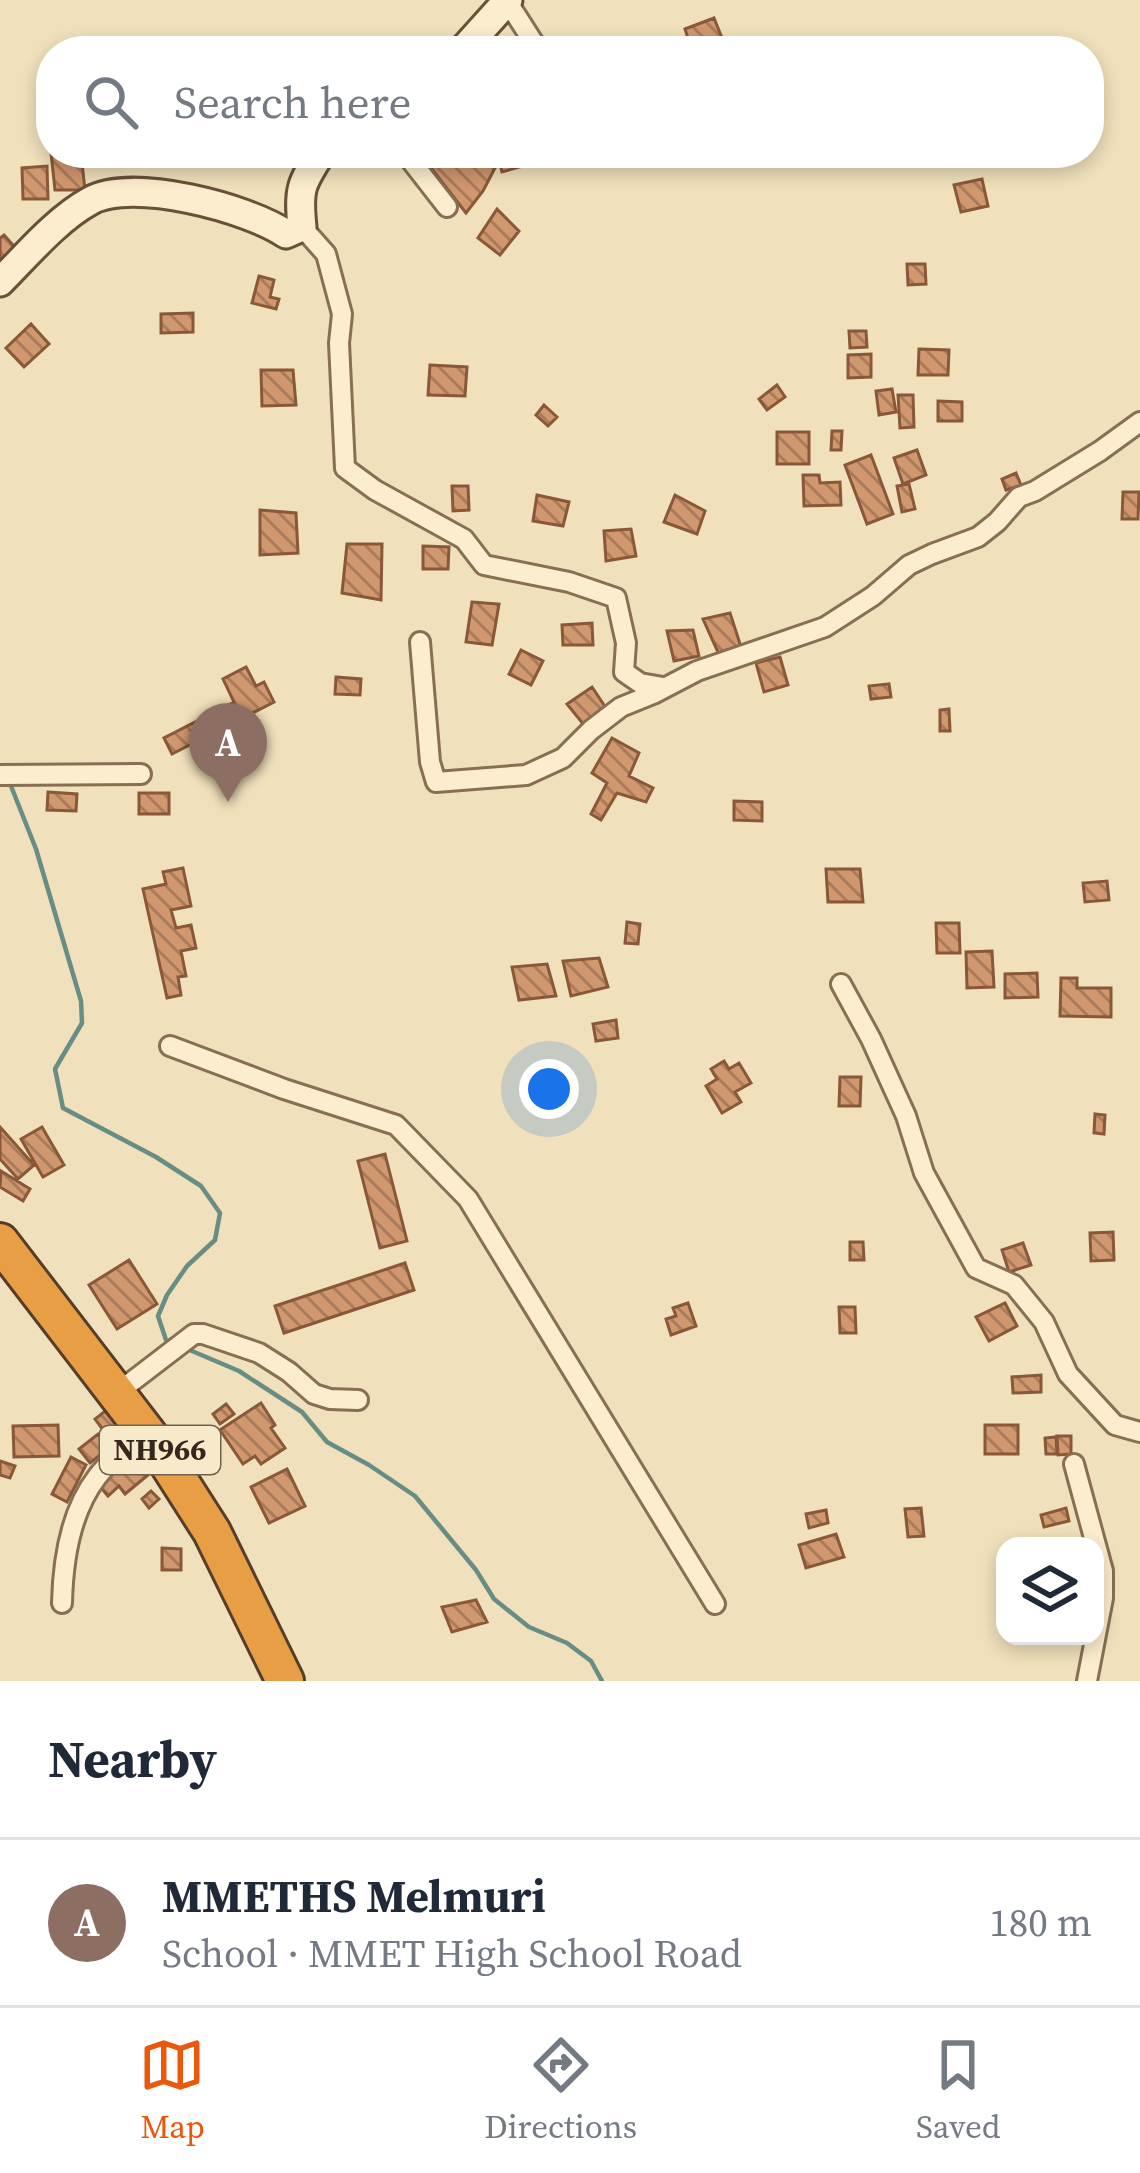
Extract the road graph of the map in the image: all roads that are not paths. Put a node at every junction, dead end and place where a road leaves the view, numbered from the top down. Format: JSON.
{"nodes":[{"id":1,"x":507,"y":1,"type":"edge"},
{"id":2,"x":476,"y":36,"type":"edge"},
{"id":3,"x":529,"y":36,"type":"edge"},
{"id":4,"x":311,"y":168,"type":"edge"},
{"id":5,"x":417,"y":168,"type":"edge"},
{"id":6,"x":447,"y":207,"type":"dead end"},
{"id":7,"x":302,"y":227,"type":"junction"},
{"id":8,"x":0,"y":282,"type":"edge"},
{"id":9,"x":1140,"y":422,"type":"edge"},
{"id":10,"x":420,"y":642,"type":"dead end"},
{"id":11,"x":664,"y":687,"type":"junction"},
{"id":12,"x":141,"y":774,"type":"dead end"},
{"id":13,"x":9,"y":775,"type":"edge"},
{"id":14,"x":841,"y":985,"type":"dead end"},
{"id":15,"x":170,"y":1046,"type":"dead end"},
{"id":16,"x":2,"y":1250,"type":"edge"},
{"id":17,"x":125,"y":1387,"type":"junction"},
{"id":18,"x":358,"y":1400,"type":"dead end"},
{"id":19,"x":145,"y":1430,"type":"junction"},
{"id":20,"x":1140,"y":1432,"type":"edge"},
{"id":21,"x":1074,"y":1464,"type":"dead end"},
{"id":22,"x":62,"y":1603,"type":"dead end"},
{"id":23,"x":715,"y":1604,"type":"dead end"},
{"id":24,"x":285,"y":1681,"type":"edge"},
{"id":25,"x":1087,"y":1681,"type":"edge"}],
"edges":[{"from":1,"to":2,"type":"street"},
{"from":1,"to":3,"type":"street"},
{"from":4,"to":7,"type":"street"},
{"from":5,"to":6,"type":"street"},
{"from":7,"to":8,"type":"street"},
{"from":7,"to":11,"type":"street"},
{"from":9,"to":11,"type":"street"},
{"from":10,"to":11,"type":"street"},
{"from":12,"to":13,"type":"street"},
{"from":14,"to":20,"type":"street"},
{"from":15,"to":23,"type":"street"},
{"from":16,"to":17,"type":"highway","number":"NH966"},
{"from":17,"to":18,"type":"street"},
{"from":17,"to":19,"type":"highway","number":"NH966"},
{"from":19,"to":22,"type":"street"},
{"from":19,"to":24,"type":"highway","number":"NH966"},
{"from":21,"to":25,"type":"street"}]}
